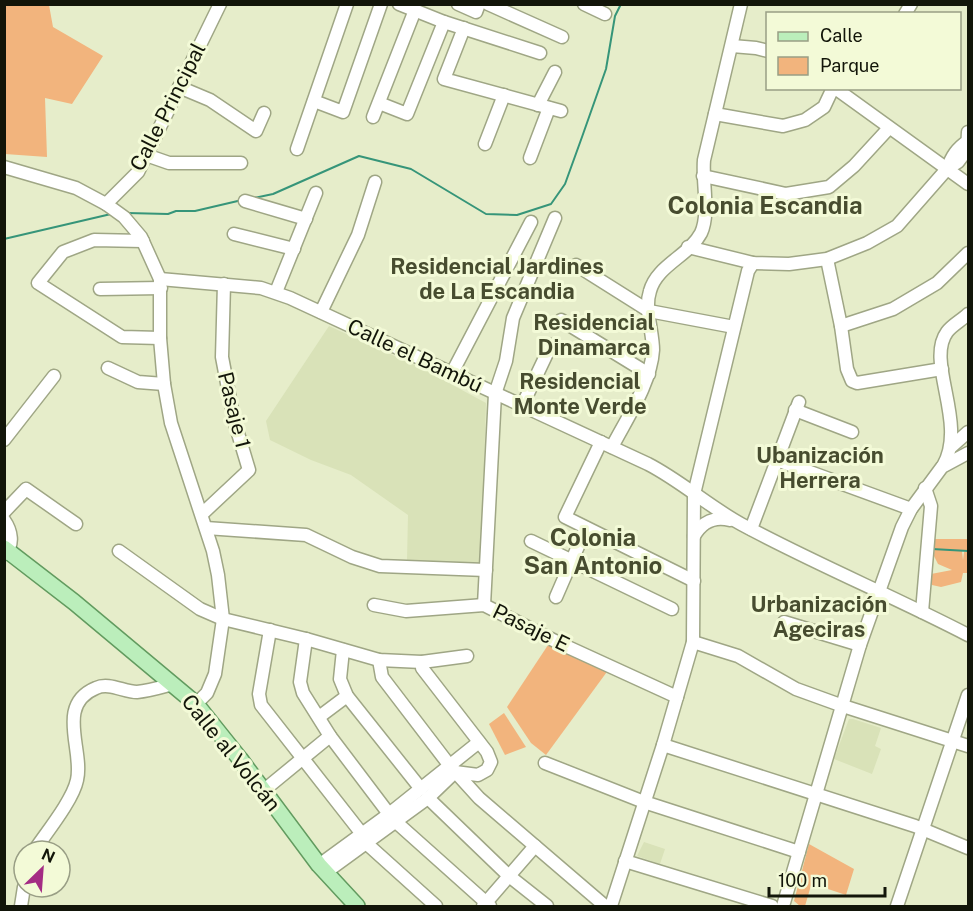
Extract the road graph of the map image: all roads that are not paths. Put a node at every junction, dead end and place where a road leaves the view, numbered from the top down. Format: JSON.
{"nodes":[{"id":1,"x":220,"y":4,"type":"edge"},
{"id":2,"x":347,"y":4,"type":"edge"},
{"id":3,"x":381,"y":4,"type":"edge"},
{"id":4,"x":458,"y":4,"type":"edge"},
{"id":5,"x":479,"y":4,"type":"edge"},
{"id":6,"x":488,"y":4,"type":"edge"},
{"id":7,"x":584,"y":4,"type":"edge"},
{"id":8,"x":741,"y":4,"type":"edge"},
{"id":9,"x":407,"y":7,"type":"edge"},
{"id":10,"x":605,"y":14,"type":"dead end"},
{"id":11,"x":444,"y":22,"type":"junction"},
{"id":12,"x":464,"y":28,"type":"junction"},
{"id":13,"x":562,"y":37,"type":"dead end"},
{"id":14,"x":732,"y":46,"type":"junction"},
{"id":15,"x":766,"y":50,"type":"edge"},
{"id":16,"x":540,"y":53,"type":"dead end"},
{"id":17,"x":555,"y":72,"type":"dead end"},
{"id":18,"x":179,"y":87,"type":"junction"},
{"id":19,"x":833,"y":90,"type":"edge"},
{"id":20,"x":837,"y":90,"type":"edge"},
{"id":21,"x":504,"y":95,"type":"junction"},
{"id":22,"x":314,"y":101,"type":"junction"},
{"id":23,"x":379,"y":103,"type":"junction"},
{"id":24,"x":549,"y":108,"type":"junction"},
{"id":25,"x":264,"y":113,"type":"dead end"},
{"id":26,"x":715,"y":114,"type":"junction"},
{"id":27,"x":373,"y":117,"type":"dead end"},
{"id":28,"x":889,"y":128,"type":"junction"},
{"id":29,"x":968,"y":138,"type":"edge"},
{"id":30,"x":485,"y":144,"type":"dead end"},
{"id":31,"x":297,"y":149,"type":"dead end"},
{"id":32,"x":146,"y":155,"type":"junction"},
{"id":33,"x":530,"y":158,"type":"dead end"},
{"id":34,"x":242,"y":163,"type":"dead end"},
{"id":35,"x":4,"y":167,"type":"edge"},
{"id":36,"x":947,"y":169,"type":"junction"},
{"id":37,"x":703,"y":176,"type":"junction"},
{"id":38,"x":375,"y":182,"type":"dead end"},
{"id":39,"x":969,"y":184,"type":"edge"},
{"id":40,"x":316,"y":193,"type":"dead end"},
{"id":41,"x":245,"y":201,"type":"dead end"},
{"id":42,"x":106,"y":204,"type":"junction"},
{"id":43,"x":555,"y":218,"type":"dead end"},
{"id":44,"x":306,"y":219,"type":"junction"},
{"id":45,"x":531,"y":222,"type":"dead end"},
{"id":46,"x":234,"y":234,"type":"dead end"},
{"id":47,"x":143,"y":241,"type":"junction"},
{"id":48,"x":688,"y":247,"type":"junction"},
{"id":49,"x":294,"y":249,"type":"junction"},
{"id":50,"x":969,"y":253,"type":"edge"},
{"id":51,"x":826,"y":259,"type":"junction"},
{"id":52,"x":753,"y":263,"type":"junction"},
{"id":53,"x":576,"y":265,"type":"dead end"},
{"id":54,"x":160,"y":283,"type":"junction"},
{"id":55,"x":224,"y":284,"type":"junction"},
{"id":56,"x":100,"y":289,"type":"dead end"},
{"id":57,"x":276,"y":292,"type":"junction"},
{"id":58,"x":649,"y":311,"type":"junction"},
{"id":59,"x":321,"y":312,"type":"junction"},
{"id":60,"x":969,"y":314,"type":"edge"},
{"id":61,"x":561,"y":320,"type":"dead end"},
{"id":62,"x":840,"y":326,"type":"junction"},
{"id":63,"x":734,"y":327,"type":"junction"},
{"id":64,"x":160,"y":338,"type":"junction"},
{"id":65,"x":551,"y":345,"type":"dead end"},
{"id":66,"x":108,"y":368,"type":"dead end"},
{"id":67,"x":942,"y":369,"type":"junction"},
{"id":68,"x":452,"y":373,"type":"junction"},
{"id":69,"x":649,"y":374,"type":"junction"},
{"id":70,"x":54,"y":375,"type":"dead end"},
{"id":71,"x":164,"y":384,"type":"junction"},
{"id":72,"x":495,"y":394,"type":"junction"},
{"id":73,"x":522,"y":406,"type":"junction"},
{"id":74,"x":852,"y":432,"type":"dead end"},
{"id":75,"x":969,"y":432,"type":"edge"},
{"id":76,"x":4,"y":440,"type":"edge"},
{"id":77,"x":607,"y":444,"type":"junction"},
{"id":78,"x":951,"y":447,"type":"junction"},
{"id":79,"x":969,"y":453,"type":"edge"},
{"id":80,"x":777,"y":460,"type":"junction"},
{"id":81,"x":942,"y":467,"type":"junction"},
{"id":82,"x":925,"y":488,"type":"junction"},
{"id":83,"x":694,"y":494,"type":"junction"},
{"id":84,"x":911,"y":509,"type":"junction"},
{"id":85,"x":4,"y":512,"type":"edge"},
{"id":86,"x":202,"y":514,"type":"junction"},
{"id":87,"x":4,"y":520,"type":"edge"},
{"id":88,"x":76,"y":524,"type":"dead end"},
{"id":89,"x":745,"y":526,"type":"junction"},
{"id":90,"x":206,"y":528,"type":"junction"},
{"id":91,"x":586,"y":528,"type":"junction"},
{"id":92,"x":694,"y":536,"type":"junction"},
{"id":93,"x":531,"y":541,"type":"dead end"},
{"id":94,"x":6,"y":551,"type":"edge"},
{"id":95,"x":119,"y":551,"type":"dead end"},
{"id":96,"x":572,"y":561,"type":"junction"},
{"id":97,"x":486,"y":570,"type":"junction"},
{"id":98,"x":694,"y":581,"type":"junction"},
{"id":99,"x":878,"y":593,"type":"junction"},
{"id":100,"x":556,"y":597,"type":"dead end"},
{"id":101,"x":374,"y":605,"type":"dead end"},
{"id":102,"x":484,"y":605,"type":"junction"},
{"id":103,"x":672,"y":609,"type":"dead end"},
{"id":104,"x":922,"y":612,"type":"junction"},
{"id":105,"x":223,"y":619,"type":"junction"},
{"id":106,"x":783,"y":622,"type":"dead end"},
{"id":107,"x":270,"y":630,"type":"junction"},
{"id":108,"x":969,"y":635,"type":"edge"},
{"id":109,"x":306,"y":639,"type":"junction"},
{"id":110,"x":693,"y":642,"type":"junction"},
{"id":111,"x":860,"y":645,"type":"junction"},
{"id":112,"x":343,"y":651,"type":"junction"},
{"id":113,"x":467,"y":656,"type":"dead end"},
{"id":114,"x":379,"y":660,"type":"junction"},
{"id":115,"x":422,"y":662,"type":"junction"},
{"id":116,"x":173,"y":684,"type":"junction"},
{"id":117,"x":969,"y":695,"type":"edge"},
{"id":118,"x":347,"y":696,"type":"junction"},
{"id":119,"x":678,"y":697,"type":"junction"},
{"id":120,"x":196,"y":704,"type":"junction"},
{"id":121,"x":843,"y":706,"type":"junction"},
{"id":122,"x":319,"y":717,"type":"junction"},
{"id":123,"x":330,"y":736,"type":"junction"},
{"id":124,"x":953,"y":741,"type":"junction"},
{"id":125,"x":478,"y":742,"type":"junction"},
{"id":126,"x":663,"y":745,"type":"junction"},
{"id":127,"x":969,"y":746,"type":"edge"},
{"id":128,"x":302,"y":760,"type":"junction"},
{"id":129,"x":545,"y":763,"type":"dead end"},
{"id":130,"x":452,"y":769,"type":"junction"},
{"id":131,"x":263,"y":791,"type":"junction"},
{"id":132,"x":424,"y":793,"type":"junction"},
{"id":133,"x":818,"y":794,"type":"junction"},
{"id":134,"x":644,"y":802,"type":"junction"},
{"id":135,"x":392,"y":818,"type":"junction"},
{"id":136,"x":924,"y":829,"type":"junction"},
{"id":137,"x":42,"y":839,"type":"edge"},
{"id":138,"x":364,"y":839,"type":"junction"},
{"id":139,"x":535,"y":846,"type":"junction"},
{"id":140,"x":969,"y":848,"type":"edge"},
{"id":141,"x":799,"y":852,"type":"junction"},
{"id":142,"x":625,"y":861,"type":"junction"},
{"id":143,"x":322,"y":869,"type":"junction"},
{"id":144,"x":509,"y":876,"type":"junction"},
{"id":145,"x":486,"y":905,"type":"edge"},
{"id":146,"x":357,"y":906,"type":"edge"},
{"id":147,"x":436,"y":906,"type":"edge"},
{"id":148,"x":547,"y":906,"type":"edge"},
{"id":149,"x":605,"y":906,"type":"edge"},
{"id":150,"x":611,"y":906,"type":"edge"},
{"id":151,"x":772,"y":906,"type":"edge"},
{"id":152,"x":783,"y":906,"type":"edge"},
{"id":153,"x":897,"y":906,"type":"edge"}],
"edges":[{"from":1,"to":18,"type":"street","name":"Calle Principal"},
{"from":2,"to":22,"type":"street"},
{"from":3,"to":22,"type":"street"},
{"from":4,"to":5,"type":"street"},
{"from":6,"to":13,"type":"street"},
{"from":7,"to":10,"type":"street"},
{"from":8,"to":14,"type":"street"},
{"from":9,"to":11,"type":"street"},
{"from":9,"to":23,"type":"street"},
{"from":11,"to":12,"type":"street"},
{"from":11,"to":23,"type":"street"},
{"from":12,"to":16,"type":"street"},
{"from":12,"to":21,"type":"street"},
{"from":14,"to":15,"type":"street"},
{"from":14,"to":26,"type":"street"},
{"from":17,"to":24,"type":"street"},
{"from":18,"to":25,"type":"street"},
{"from":18,"to":32,"type":"street","name":"Calle Principal"},
{"from":19,"to":26,"type":"street"},
{"from":20,"to":28,"type":"street"},
{"from":21,"to":24,"type":"street"},
{"from":21,"to":30,"type":"street"},
{"from":22,"to":31,"type":"street"},
{"from":23,"to":27,"type":"street"},
{"from":24,"to":33,"type":"street"},
{"from":26,"to":37,"type":"street"},
{"from":28,"to":36,"type":"street"},
{"from":28,"to":37,"type":"street"},
{"from":29,"to":36,"type":"street"},
{"from":32,"to":34,"type":"street"},
{"from":32,"to":42,"type":"street","name":"Calle Principal"},
{"from":35,"to":42,"type":"street"},
{"from":36,"to":39,"type":"street"},
{"from":36,"to":51,"type":"street"},
{"from":37,"to":48,"type":"street"},
{"from":38,"to":59,"type":"street"},
{"from":40,"to":44,"type":"street"},
{"from":41,"to":44,"type":"street"},
{"from":42,"to":47,"type":"street"},
{"from":43,"to":72,"type":"street"},
{"from":44,"to":49,"type":"street"},
{"from":45,"to":68,"type":"street"},
{"from":46,"to":49,"type":"street"},
{"from":47,"to":54,"type":"street"},
{"from":47,"to":64,"type":"street"},
{"from":48,"to":52,"type":"street"},
{"from":48,"to":58,"type":"street"},
{"from":49,"to":57,"type":"street"},
{"from":50,"to":62,"type":"street"},
{"from":51,"to":52,"type":"street"},
{"from":51,"to":62,"type":"street"},
{"from":52,"to":63,"type":"street"},
{"from":53,"to":58,"type":"street"},
{"from":54,"to":55,"type":"street","name":"Calle el Bambú"},
{"from":54,"to":56,"type":"street","name":"Calle el Bambú"},
{"from":54,"to":64,"type":"street"},
{"from":55,"to":57,"type":"street","name":"Calle el Bambú"},
{"from":55,"to":86,"type":"street","name":"Pasaje 1"},
{"from":57,"to":59,"type":"street","name":"Calle el Bambú"},
{"from":58,"to":63,"type":"street"},
{"from":58,"to":69,"type":"street"},
{"from":59,"to":68,"type":"street","name":"Calle el Bambú"},
{"from":60,"to":67,"type":"street"},
{"from":61,"to":69,"type":"street"},
{"from":62,"to":67,"type":"street"},
{"from":63,"to":83,"type":"street"},
{"from":64,"to":71,"type":"street"},
{"from":65,"to":73,"type":"street"},
{"from":66,"to":71,"type":"street"},
{"from":67,"to":78,"type":"street"},
{"from":68,"to":72,"type":"street","name":"Calle el Bambú"},
{"from":69,"to":77,"type":"street"},
{"from":70,"to":76,"type":"street"},
{"from":71,"to":86,"type":"street"},
{"from":72,"to":73,"type":"street","name":"Calle el Bambú"},
{"from":72,"to":97,"type":"street"},
{"from":73,"to":77,"type":"street","name":"Calle el Bambú"},
{"from":74,"to":80,"type":"street"},
{"from":75,"to":78,"type":"street"},
{"from":77,"to":83,"type":"street","name":"Calle el Bambú"},
{"from":77,"to":91,"type":"street"},
{"from":78,"to":81,"type":"street"},
{"from":79,"to":81,"type":"street"},
{"from":80,"to":84,"type":"street"},
{"from":80,"to":89,"type":"street"},
{"from":81,"to":82,"type":"street"},
{"from":82,"to":84,"type":"street"},
{"from":82,"to":104,"type":"street"},
{"from":83,"to":89,"type":"street","name":"Calle el Bambú"},
{"from":83,"to":92,"type":"street"},
{"from":84,"to":99,"type":"street"},
{"from":85,"to":88,"type":"street"},
{"from":86,"to":90,"type":"street"},
{"from":87,"to":94,"type":"street"},
{"from":89,"to":92,"type":"street"},
{"from":89,"to":99,"type":"street","name":"Calle el Bambú"},
{"from":90,"to":97,"type":"street"},
{"from":90,"to":105,"type":"street"},
{"from":91,"to":96,"type":"street"},
{"from":91,"to":98,"type":"street"},
{"from":92,"to":98,"type":"street"},
{"from":93,"to":96,"type":"street"},
{"from":94,"to":116,"type":"main road","name":"Calle al Volcán"},
{"from":95,"to":105,"type":"street"},
{"from":96,"to":100,"type":"street"},
{"from":96,"to":103,"type":"street"},
{"from":97,"to":102,"type":"street"},
{"from":98,"to":110,"type":"street"},
{"from":99,"to":104,"type":"street","name":"Calle el Bambú"},
{"from":99,"to":111,"type":"street"},
{"from":101,"to":102,"type":"street","name":"Pasaje E"},
{"from":102,"to":119,"type":"street","name":"Pasaje E"},
{"from":104,"to":108,"type":"street","name":"Calle el Bambú"},
{"from":105,"to":107,"type":"street"},
{"from":105,"to":120,"type":"street"},
{"from":106,"to":111,"type":"street"},
{"from":107,"to":109,"type":"street"},
{"from":107,"to":128,"type":"street"},
{"from":109,"to":112,"type":"street"},
{"from":109,"to":122,"type":"street"},
{"from":110,"to":119,"type":"street"},
{"from":110,"to":121,"type":"street"},
{"from":111,"to":121,"type":"street"},
{"from":112,"to":114,"type":"street"},
{"from":112,"to":118,"type":"street"},
{"from":113,"to":115,"type":"street"},
{"from":114,"to":115,"type":"street"},
{"from":114,"to":130,"type":"street"},
{"from":115,"to":125,"type":"street"},
{"from":116,"to":120,"type":"main road","name":"Calle al Volcán"},
{"from":116,"to":137,"type":"street"},
{"from":117,"to":124,"type":"street"},
{"from":118,"to":122,"type":"street"},
{"from":118,"to":132,"type":"street"},
{"from":119,"to":126,"type":"street"},
{"from":120,"to":131,"type":"main road","name":"Calle al Volcán"},
{"from":121,"to":124,"type":"street"},
{"from":121,"to":133,"type":"street"},
{"from":122,"to":123,"type":"street"},
{"from":123,"to":128,"type":"street"},
{"from":123,"to":135,"type":"street"},
{"from":124,"to":127,"type":"street"},
{"from":124,"to":136,"type":"street"},
{"from":125,"to":130,"type":"street"},
{"from":125,"to":130,"type":"street"},
{"from":126,"to":133,"type":"street"},
{"from":126,"to":134,"type":"street"},
{"from":128,"to":131,"type":"street"},
{"from":128,"to":138,"type":"street"},
{"from":129,"to":134,"type":"street"},
{"from":130,"to":132,"type":"street"},
{"from":130,"to":139,"type":"street"},
{"from":131,"to":143,"type":"main road","name":"Calle al Volcán"},
{"from":132,"to":135,"type":"street"},
{"from":132,"to":144,"type":"street"},
{"from":133,"to":136,"type":"street"},
{"from":133,"to":141,"type":"street"},
{"from":134,"to":141,"type":"street"},
{"from":134,"to":142,"type":"street"},
{"from":135,"to":138,"type":"street"},
{"from":135,"to":145,"type":"street"},
{"from":136,"to":140,"type":"street"},
{"from":136,"to":153,"type":"street"},
{"from":138,"to":143,"type":"street"},
{"from":138,"to":147,"type":"street"},
{"from":139,"to":144,"type":"street"},
{"from":139,"to":149,"type":"street"},
{"from":141,"to":152,"type":"street"},
{"from":142,"to":150,"type":"street"},
{"from":142,"to":151,"type":"street"},
{"from":143,"to":146,"type":"main road","name":"Calle al Volcán"},
{"from":144,"to":145,"type":"street"},
{"from":144,"to":148,"type":"street"}]}
